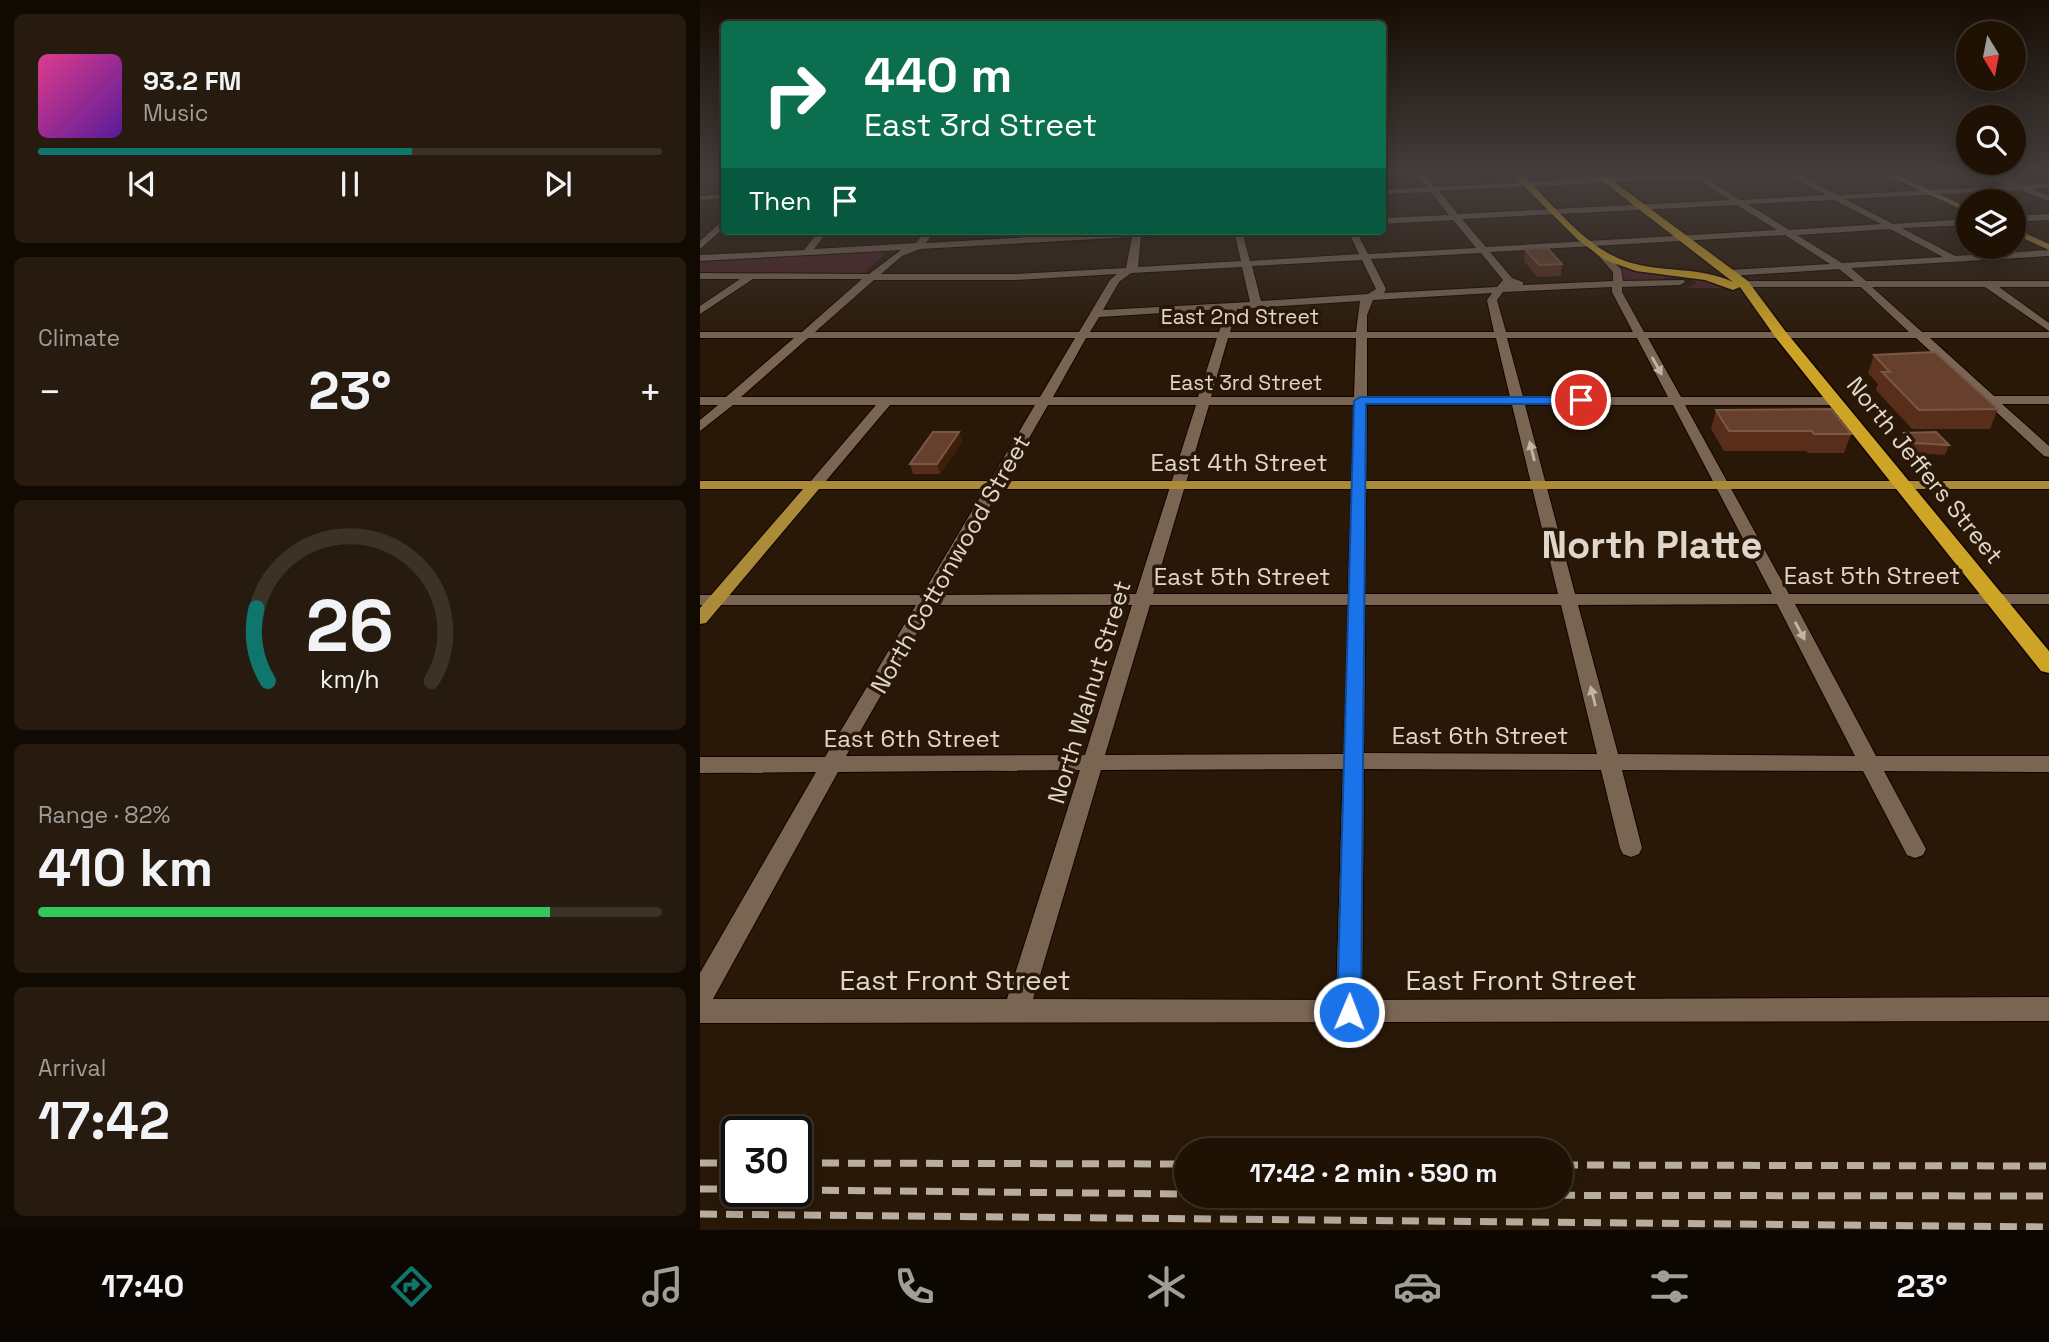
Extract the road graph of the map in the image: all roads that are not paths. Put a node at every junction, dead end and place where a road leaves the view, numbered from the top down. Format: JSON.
{"nodes":[{"id":1,"x":717,"y":230,"type":"edge"},
{"id":2,"x":1466,"y":230,"type":"edge"},
{"id":3,"x":1576,"y":230,"type":"edge"},
{"id":4,"x":1672,"y":230,"type":"edge"},
{"id":5,"x":1784,"y":230,"type":"edge"},
{"id":6,"x":1833,"y":230,"type":"edge"},
{"id":7,"x":1898,"y":230,"type":"edge"},
{"id":8,"x":1788,"y":233,"type":"junction"},
{"id":9,"x":821,"y":235,"type":"edge"},
{"id":10,"x":927,"y":235,"type":"edge"},
{"id":11,"x":1034,"y":235,"type":"edge"},
{"id":12,"x":1137,"y":235,"type":"edge"},
{"id":13,"x":1239,"y":235,"type":"edge"},
{"id":14,"x":1354,"y":235,"type":"edge"},
{"id":15,"x":2026,"y":236,"type":"edge"},
{"id":16,"x":1684,"y":239,"type":"junction"},
{"id":17,"x":700,"y":246,"type":"edge"},
{"id":18,"x":919,"y":246,"type":"junction"},
{"id":19,"x":2049,"y":247,"type":"edge"},
{"id":20,"x":1595,"y":248,"type":"junction"},
{"id":21,"x":1483,"y":250,"type":"junction"},
{"id":22,"x":807,"y":252,"type":"junction"},
{"id":23,"x":2049,"y":253,"type":"edge"},
{"id":24,"x":1365,"y":257,"type":"junction"},
{"id":25,"x":700,"y":258,"type":"edge"},
{"id":26,"x":1954,"y":259,"type":"junction"},
{"id":27,"x":1246,"y":264,"type":"junction"},
{"id":28,"x":1842,"y":266,"type":"junction"},
{"id":29,"x":1968,"y":269,"type":"dead end"},
{"id":30,"x":1126,"y":271,"type":"junction"},
{"id":31,"x":1730,"y":273,"type":"junction"},
{"id":32,"x":700,"y":276,"type":"edge"},
{"id":33,"x":1978,"y":276,"type":"dead end"},
{"id":34,"x":750,"y":277,"type":"junction"},
{"id":35,"x":871,"y":277,"type":"junction"},
{"id":36,"x":1680,"y":282,"type":"dead end"},
{"id":37,"x":1617,"y":284,"type":"junction"},
{"id":38,"x":1744,"y":284,"type":"junction"},
{"id":39,"x":1864,"y":284,"type":"junction"},
{"id":40,"x":1988,"y":284,"type":"junction"},
{"id":41,"x":2049,"y":284,"type":"edge"},
{"id":42,"x":1496,"y":290,"type":"junction"},
{"id":43,"x":1371,"y":297,"type":"junction"},
{"id":44,"x":1256,"y":303,"type":"junction"},
{"id":45,"x":1233,"y":305,"type":"junction"},
{"id":46,"x":1759,"y":308,"type":"junction"},
{"id":47,"x":700,"y":311,"type":"edge"},
{"id":48,"x":1096,"y":314,"type":"junction"},
{"id":49,"x":2049,"y":328,"type":"edge"},
{"id":50,"x":700,"y":335,"type":"edge"},
{"id":51,"x":803,"y":335,"type":"junction"},
{"id":52,"x":1501,"y":335,"type":"junction"},
{"id":53,"x":1781,"y":335,"type":"junction"},
{"id":54,"x":1920,"y":335,"type":"junction"},
{"id":55,"x":2049,"y":335,"type":"edge"},
{"id":56,"x":1083,"y":336,"type":"junction"},
{"id":57,"x":1223,"y":336,"type":"junction"},
{"id":58,"x":1361,"y":336,"type":"junction"},
{"id":59,"x":1640,"y":336,"type":"junction"},
{"id":60,"x":1518,"y":400,"type":"junction"},
{"id":61,"x":1991,"y":400,"type":"junction"},
{"id":62,"x":2049,"y":400,"type":"edge"},
{"id":63,"x":700,"y":401,"type":"edge"},
{"id":64,"x":729,"y":401,"type":"junction"},
{"id":65,"x":886,"y":401,"type":"junction"},
{"id":66,"x":1045,"y":401,"type":"junction"},
{"id":67,"x":1203,"y":401,"type":"junction"},
{"id":68,"x":1360,"y":401,"type":"junction"},
{"id":69,"x":1676,"y":401,"type":"junction"},
{"id":70,"x":1835,"y":401,"type":"junction"},
{"id":71,"x":700,"y":426,"type":"edge"},
{"id":72,"x":2049,"y":453,"type":"edge"},
{"id":73,"x":700,"y":485,"type":"edge"},
{"id":74,"x":814,"y":485,"type":"junction"},
{"id":75,"x":1177,"y":485,"type":"junction"},
{"id":76,"x":1357,"y":485,"type":"junction"},
{"id":77,"x":1541,"y":485,"type":"junction"},
{"id":78,"x":1723,"y":485,"type":"junction"},
{"id":79,"x":1903,"y":485,"type":"junction"},
{"id":80,"x":2049,"y":485,"type":"edge"},
{"id":81,"x":996,"y":486,"type":"junction"},
{"id":82,"x":1783,"y":599,"type":"junction"},
{"id":83,"x":1995,"y":599,"type":"junction"},
{"id":84,"x":2049,"y":599,"type":"edge"},
{"id":85,"x":708,"y":600,"type":"edge"},
{"id":86,"x":929,"y":600,"type":"junction"},
{"id":87,"x":1142,"y":600,"type":"junction"},
{"id":88,"x":1356,"y":600,"type":"junction"},
{"id":89,"x":1569,"y":600,"type":"junction"},
{"id":90,"x":700,"y":619,"type":"edge"},
{"id":91,"x":2049,"y":666,"type":"edge"},
{"id":92,"x":1354,"y":761,"type":"junction"},
{"id":93,"x":1094,"y":762,"type":"junction"},
{"id":94,"x":1610,"y":762,"type":"junction"},
{"id":95,"x":1869,"y":764,"type":"junction"},
{"id":96,"x":2049,"y":764,"type":"edge"},
{"id":97,"x":700,"y":765,"type":"edge"},
{"id":98,"x":831,"y":765,"type":"junction"},
{"id":99,"x":1631,"y":848,"type":"dead end"},
{"id":100,"x":1915,"y":849,"type":"dead end"},
{"id":101,"x":700,"y":997,"type":"edge"},
{"id":102,"x":2049,"y":1009,"type":"edge"},
{"id":103,"x":700,"y":1011,"type":"edge"},
{"id":104,"x":1016,"y":1012,"type":"junction"},
{"id":105,"x":1349,"y":1012,"type":"junction"}],
"edges":[{"from":1,"to":17,"type":"street"},
{"from":2,"to":21,"type":"street"},
{"from":3,"to":20,"type":"highway","name":"North Jeffers Street"},
{"from":4,"to":16,"type":"highway","name":"North Jeffers Street"},
{"from":5,"to":8,"type":"street"},
{"from":6,"to":8,"type":"street"},
{"from":7,"to":26,"type":"street"},
{"from":8,"to":16,"type":"street"},
{"from":8,"to":28,"type":"street"},
{"from":9,"to":22,"type":"street"},
{"from":10,"to":18,"type":"street"},
{"from":11,"to":18,"type":"street"},
{"from":12,"to":30,"type":"street"},
{"from":13,"to":27,"type":"street"},
{"from":14,"to":24,"type":"street"},
{"from":15,"to":19,"type":"main road"},
{"from":16,"to":20,"type":"street"},
{"from":16,"to":31,"type":"highway","name":"North Jeffers Street"},
{"from":18,"to":22,"type":"street"},
{"from":18,"to":35,"type":"street"},
{"from":20,"to":21,"type":"street"},
{"from":20,"to":37,"type":"street"},
{"from":20,"to":46,"type":"highway","name":"North Jeffers Street"},
{"from":21,"to":24,"type":"street"},
{"from":21,"to":42,"type":"street"},
{"from":22,"to":25,"type":"street"},
{"from":23,"to":26,"type":"street"},
{"from":24,"to":27,"type":"street"},
{"from":24,"to":43,"type":"street"},
{"from":26,"to":28,"type":"street"},
{"from":26,"to":29,"type":"street"},
{"from":27,"to":30,"type":"street"},
{"from":27,"to":44,"type":"street"},
{"from":28,"to":31,"type":"street"},
{"from":28,"to":39,"type":"street"},
{"from":30,"to":35,"type":"street"},
{"from":30,"to":48,"type":"street","name":"North Cottonwood Street"},
{"from":31,"to":38,"type":"highway","name":"North Jeffers Street"},
{"from":32,"to":34,"type":"street"},
{"from":33,"to":40,"type":"street"},
{"from":34,"to":35,"type":"street"},
{"from":34,"to":47,"type":"street"},
{"from":35,"to":51,"type":"street"},
{"from":36,"to":37,"type":"street"},
{"from":37,"to":42,"type":"street"},
{"from":37,"to":59,"type":"street"},
{"from":38,"to":39,"type":"street"},
{"from":38,"to":46,"type":"highway","name":"North Jeffers Street"},
{"from":39,"to":40,"type":"street"},
{"from":39,"to":54,"type":"street"},
{"from":40,"to":41,"type":"street"},
{"from":40,"to":49,"type":"street"},
{"from":42,"to":43,"type":"street"},
{"from":42,"to":52,"type":"street"},
{"from":43,"to":44,"type":"street"},
{"from":43,"to":58,"type":"street"},
{"from":44,"to":45,"type":"street"},
{"from":45,"to":48,"type":"street"},
{"from":45,"to":57,"type":"street","name":"North Walnut Street"},
{"from":46,"to":53,"type":"highway","name":"North Jeffers Street"},
{"from":48,"to":56,"type":"street","name":"North Cottonwood Street"},
{"from":50,"to":51,"type":"street","name":"East 2nd Street"},
{"from":51,"to":56,"type":"street","name":"East 2nd Street"},
{"from":51,"to":64,"type":"street"},
{"from":52,"to":58,"type":"street","name":"East 2nd Street"},
{"from":52,"to":59,"type":"street","name":"East 2nd Street"},
{"from":52,"to":60,"type":"street"},
{"from":53,"to":54,"type":"street","name":"East 2nd Street"},
{"from":53,"to":59,"type":"street","name":"East 2nd Street"},
{"from":53,"to":70,"type":"highway","name":"North Jeffers Street"},
{"from":54,"to":55,"type":"street","name":"East 2nd Street"},
{"from":54,"to":61,"type":"street"},
{"from":56,"to":57,"type":"street","name":"East 2nd Street"},
{"from":56,"to":66,"type":"street","name":"North Cottonwood Street"},
{"from":57,"to":58,"type":"street","name":"East 2nd Street"},
{"from":57,"to":67,"type":"street","name":"North Walnut Street"},
{"from":58,"to":68,"type":"street"},
{"from":59,"to":69,"type":"street","one_way":true},
{"from":60,"to":68,"type":"street","name":"East 3rd Street"},
{"from":60,"to":69,"type":"street","name":"East 3rd Street"},
{"from":77,"to":60,"type":"street","one_way":true},
{"from":61,"to":62,"type":"street"},
{"from":61,"to":72,"type":"street"},
{"from":63,"to":64,"type":"street","name":"East 3rd Street"},
{"from":64,"to":65,"type":"street","name":"East 3rd Street"},
{"from":64,"to":71,"type":"street"},
{"from":65,"to":66,"type":"street","name":"East 3rd Street"},
{"from":65,"to":74,"type":"street"},
{"from":66,"to":67,"type":"street","name":"East 3rd Street"},
{"from":66,"to":81,"type":"street","name":"North Cottonwood Street"},
{"from":67,"to":68,"type":"street","name":"East 3rd Street"},
{"from":67,"to":75,"type":"street","name":"North Walnut Street"},
{"from":68,"to":76,"type":"street"},
{"from":69,"to":70,"type":"street","name":"East 3rd Street"},
{"from":69,"to":78,"type":"street"},
{"from":70,"to":79,"type":"highway","name":"North Jeffers Street"},
{"from":73,"to":74,"type":"main road","name":"East 4th Street"},
{"from":74,"to":81,"type":"main road","name":"East 4th Street"},
{"from":74,"to":85,"type":"main road"},
{"from":75,"to":76,"type":"main road","name":"East 4th Street"},
{"from":75,"to":81,"type":"main road","name":"East 4th Street"},
{"from":75,"to":87,"type":"street","name":"North Walnut Street"},
{"from":76,"to":77,"type":"main road","name":"East 4th Street"},
{"from":76,"to":88,"type":"street"},
{"from":77,"to":78,"type":"main road","name":"East 4th Street"},
{"from":77,"to":89,"type":"street"},
{"from":78,"to":79,"type":"main road","name":"East 4th Street"},
{"from":78,"to":82,"type":"street"},
{"from":79,"to":80,"type":"main road","name":"East 4th Street"},
{"from":79,"to":83,"type":"highway","name":"North Jeffers Street"},
{"from":81,"to":86,"type":"street","name":"North Cottonwood Street"},
{"from":82,"to":83,"type":"street","name":"East 5th Street"},
{"from":82,"to":89,"type":"street","name":"East 5th Street"},
{"from":82,"to":95,"type":"street","one_way":true},
{"from":83,"to":84,"type":"street","name":"East 5th Street"},
{"from":83,"to":91,"type":"highway","name":"North Jeffers Street"},
{"from":85,"to":86,"type":"street","name":"East 5th Street"},
{"from":85,"to":90,"type":"main road"},
{"from":86,"to":87,"type":"street","name":"East 5th Street"},
{"from":86,"to":98,"type":"street","name":"North Cottonwood Street"},
{"from":87,"to":88,"type":"street","name":"East 5th Street"},
{"from":87,"to":93,"type":"street","name":"North Walnut Street"},
{"from":88,"to":89,"type":"street","name":"East 5th Street"},
{"from":88,"to":92,"type":"street"},
{"from":94,"to":89,"type":"street","one_way":true},
{"from":92,"to":93,"type":"street","name":"East 6th Street"},
{"from":92,"to":94,"type":"street","name":"East 6th Street"},
{"from":92,"to":105,"type":"street"},
{"from":93,"to":98,"type":"street","name":"East 6th Street"},
{"from":93,"to":104,"type":"street","name":"North Walnut Street"},
{"from":94,"to":95,"type":"street","name":"East 6th Street"},
{"from":94,"to":99,"type":"street"},
{"from":95,"to":96,"type":"street","name":"East 6th Street"},
{"from":95,"to":100,"type":"street"},
{"from":97,"to":98,"type":"street","name":"East 6th Street"},
{"from":98,"to":101,"type":"street","name":"North Cottonwood Street"},
{"from":102,"to":105,"type":"street","name":"East Front Street"},
{"from":103,"to":104,"type":"street","name":"East Front Street"},
{"from":104,"to":105,"type":"street","name":"East Front Street"}]}
